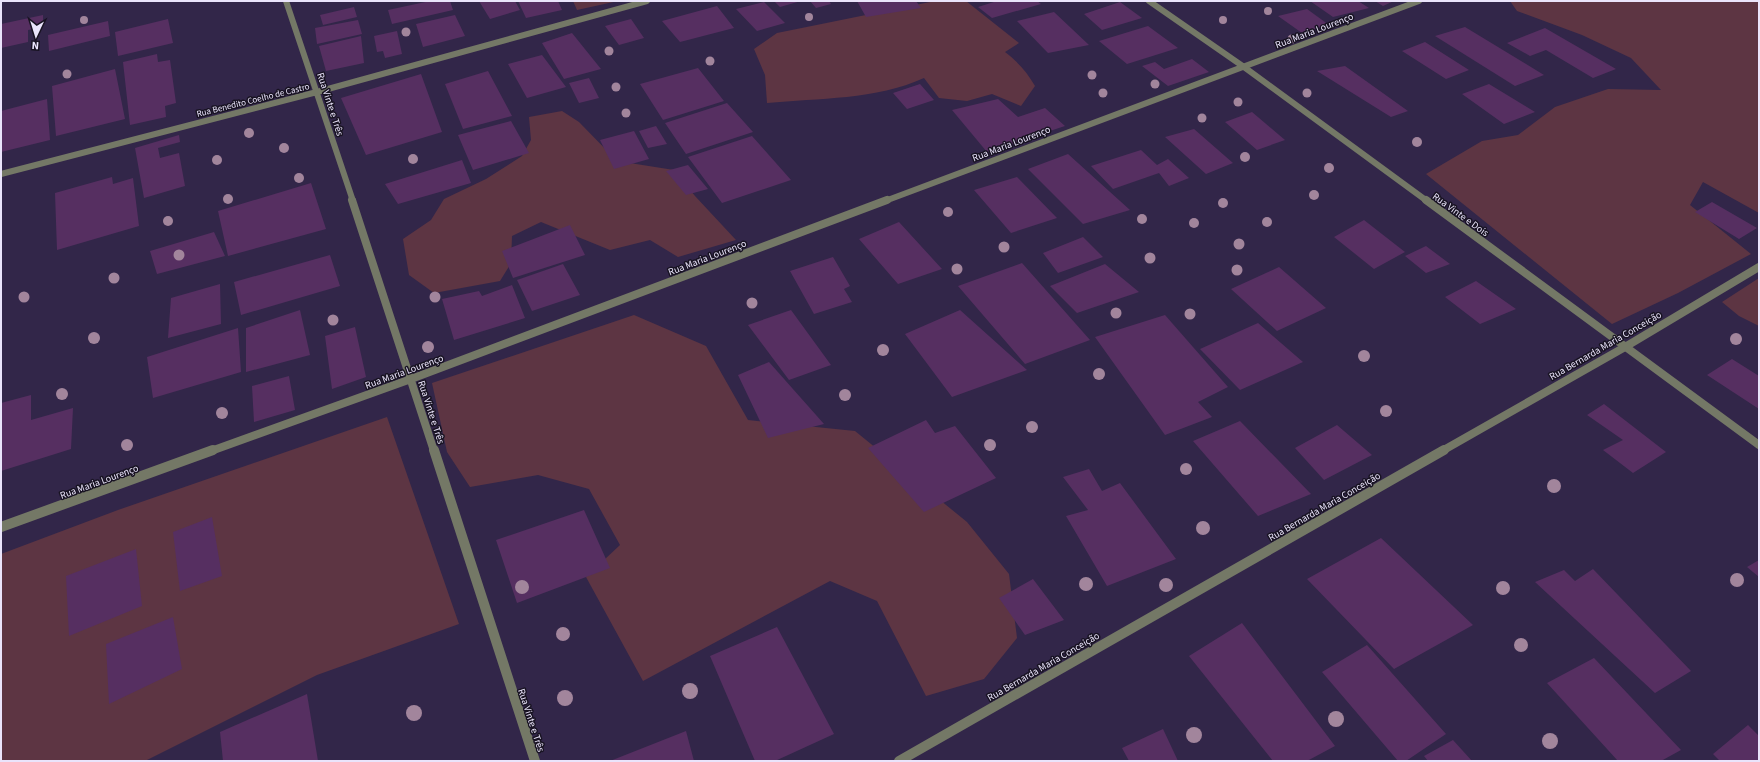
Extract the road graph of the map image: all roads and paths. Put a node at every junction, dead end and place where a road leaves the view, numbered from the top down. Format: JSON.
{"nodes":[{"id":1,"x":286,"y":1,"type":"edge"},
{"id":2,"x":646,"y":1,"type":"edge"},
{"id":3,"x":1149,"y":1,"type":"edge"},
{"id":4,"x":1419,"y":1,"type":"edge"},
{"id":5,"x":1244,"y":67,"type":"junction"},
{"id":6,"x":317,"y":92,"type":"junction"},
{"id":7,"x":1,"y":174,"type":"edge"},
{"id":8,"x":1759,"y":267,"type":"edge"},
{"id":9,"x":1625,"y":347,"type":"junction"},
{"id":10,"x":410,"y":379,"type":"junction"},
{"id":11,"x":1759,"y":446,"type":"edge"},
{"id":12,"x":1,"y":527,"type":"edge"},
{"id":13,"x":535,"y":761,"type":"edge"},
{"id":14,"x":899,"y":761,"type":"edge"}],
"edges":[{"from":1,"to":6,"type":"street","name":"Rua Vinte e Três"},
{"from":2,"to":6,"type":"street","name":"Rua Benedito Coelho de Castro"},
{"from":3,"to":5,"type":"street","name":"Rua Vinte e Dois"},
{"from":4,"to":5,"type":"street","name":"Rua Maria Lourenço"},
{"from":5,"to":9,"type":"street","name":"Rua Vinte e Dois"},
{"from":5,"to":10,"type":"street","name":"Rua Maria Lourenço"},
{"from":6,"to":7,"type":"street","name":"Rua Benedito Coelho de Castro"},
{"from":6,"to":10,"type":"street","name":"Rua Vinte e Três"},
{"from":8,"to":9,"type":"street","name":"Rua Bernarda Maria Conceição"},
{"from":9,"to":11,"type":"street","name":"Rua Vinte e Dois"},
{"from":9,"to":14,"type":"street","name":"Rua Bernarda Maria Conceição"},
{"from":10,"to":12,"type":"street","name":"Rua Maria Lourenço"},
{"from":10,"to":13,"type":"street","name":"Rua Vinte e Três"}]}
